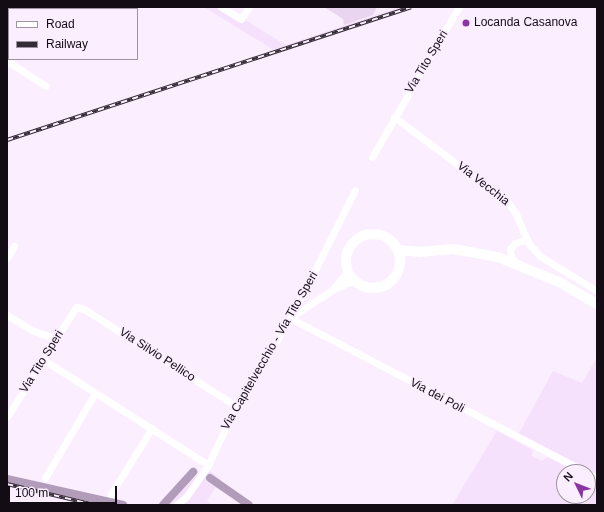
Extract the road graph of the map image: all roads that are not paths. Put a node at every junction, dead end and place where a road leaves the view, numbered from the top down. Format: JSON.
{"nodes":[{"id":1,"x":221,"y":7,"type":"edge"},
{"id":2,"x":249,"y":7,"type":"edge"},
{"id":3,"x":459,"y":7,"type":"edge"},
{"id":4,"x":7,"y":61,"type":"edge"},
{"id":5,"x":46,"y":86,"type":"dead end"},
{"id":6,"x":394,"y":116,"type":"junction"},
{"id":7,"x":372,"y":157,"type":"dead end"},
{"id":8,"x":355,"y":190,"type":"dead end"},
{"id":9,"x":527,"y":239,"type":"junction"},
{"id":10,"x":14,"y":246,"type":"dead end"},
{"id":11,"x":510,"y":249,"type":"junction"},
{"id":12,"x":398,"y":250,"type":"junction"},
{"id":13,"x":419,"y":252,"type":"junction"},
{"id":14,"x":493,"y":256,"type":"junction"},
{"id":15,"x":7,"y":258,"type":"edge"},
{"id":16,"x":400,"y":262,"type":"junction"},
{"id":17,"x":516,"y":263,"type":"junction"},
{"id":18,"x":348,"y":271,"type":"junction"},
{"id":19,"x":354,"y":280,"type":"junction"},
{"id":20,"x":334,"y":289,"type":"junction"},
{"id":21,"x":597,"y":291,"type":"edge"},
{"id":22,"x":597,"y":304,"type":"edge"},
{"id":23,"x":76,"y":307,"type":"joint"},
{"id":24,"x":7,"y":315,"type":"edge"},
{"id":25,"x":290,"y":318,"type":"junction"},
{"id":26,"x":56,"y":339,"type":"junction"},
{"id":27,"x":44,"y":360,"type":"junction"},
{"id":28,"x":95,"y":393,"type":"junction"},
{"id":29,"x":236,"y":406,"type":"junction"},
{"id":30,"x":7,"y":417,"type":"edge"},
{"id":31,"x":152,"y":428,"type":"junction"},
{"id":32,"x":570,"y":464,"type":"edge"},
{"id":33,"x":208,"y":465,"type":"junction"},
{"id":34,"x":45,"y":478,"type":"dead end"},
{"id":35,"x":111,"y":494,"type":"dead end"},
{"id":36,"x":176,"y":505,"type":"edge"}],
"edges":[{"from":1,"to":2,"type":"street"},
{"from":3,"to":6,"type":"street","name":"Via Tito Speri"},
{"from":4,"to":5,"type":"street"},
{"from":6,"to":7,"type":"street"},
{"from":6,"to":9,"type":"street","name":"Via Vecchia"},
{"from":8,"to":25,"type":"street","name":"Via Capitelvecchio - Via Tito Speri"},
{"from":9,"to":11,"type":"street"},
{"from":9,"to":21,"type":"street","name":"Via Vecchia"},
{"from":10,"to":15,"type":"street"},
{"from":11,"to":14,"type":"street"},
{"from":11,"to":17,"type":"street"},
{"from":12,"to":13,"type":"main road"},
{"from":12,"to":16,"type":"main road"},
{"from":12,"to":18,"type":"main road"},
{"from":13,"to":14,"type":"main road"},
{"from":13,"to":16,"type":"main road"},
{"from":14,"to":17,"type":"main road"},
{"from":16,"to":19,"type":"main road"},
{"from":17,"to":22,"type":"main road"},
{"from":18,"to":19,"type":"main road"},
{"from":18,"to":20,"type":"street"},
{"from":19,"to":20,"type":"street"},
{"from":20,"to":25,"type":"street"},
{"from":23,"to":26,"type":"street","name":"Via Tito Speri"},
{"from":23,"to":29,"type":"street","name":"Via Silvio Pellico"},
{"from":24,"to":26,"type":"street"},
{"from":25,"to":29,"type":"street","name":"Via Capitelvecchio - Via Tito Speri"},
{"from":25,"to":32,"type":"street","name":"Via dei Poli"},
{"from":26,"to":27,"type":"street","name":"Via Tito Speri"},
{"from":27,"to":28,"type":"street"},
{"from":27,"to":30,"type":"street","name":"Via Tito Speri"},
{"from":28,"to":31,"type":"street"},
{"from":28,"to":34,"type":"street"},
{"from":29,"to":33,"type":"street","name":"Via Capitelvecchio - Via Tito Speri"},
{"from":31,"to":33,"type":"street"},
{"from":31,"to":35,"type":"street"},
{"from":33,"to":36,"type":"street","name":"Via Capitelvecchio - Via Tito Speri"}]}
